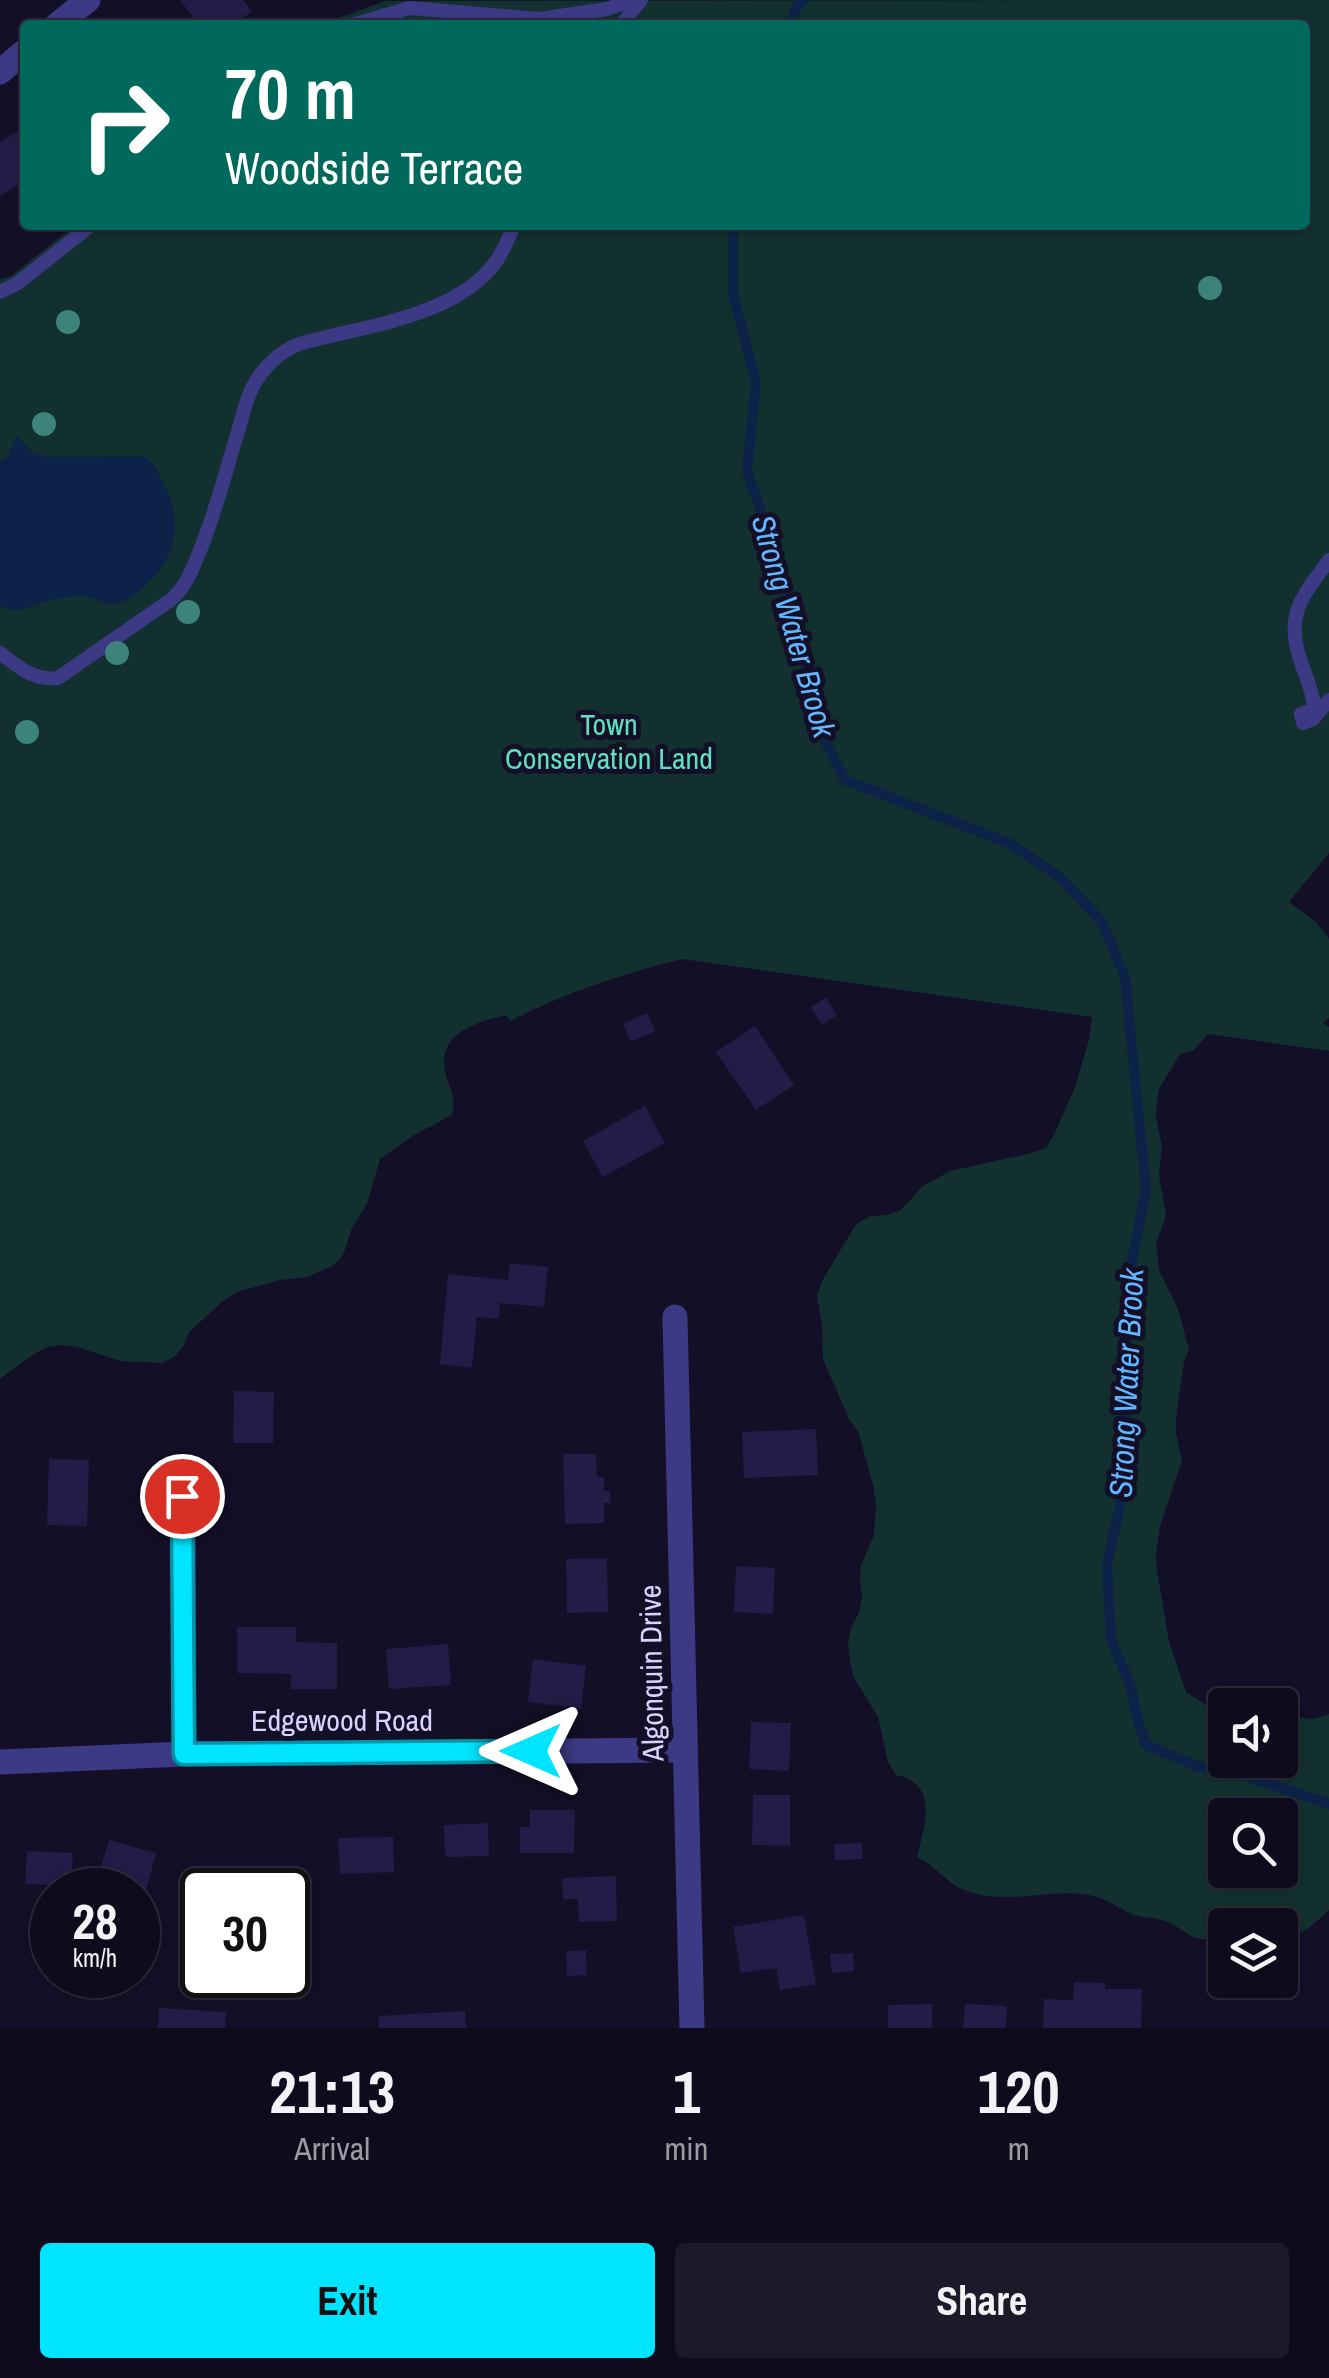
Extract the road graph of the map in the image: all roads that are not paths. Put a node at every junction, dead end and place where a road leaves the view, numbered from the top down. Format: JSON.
{"nodes":[{"id":1,"x":88,"y":0,"type":"edge"},
{"id":2,"x":633,"y":0,"type":"edge"},
{"id":3,"x":641,"y":0,"type":"edge"},
{"id":4,"x":64,"y":20,"type":"edge"},
{"id":5,"x":369,"y":20,"type":"edge"},
{"id":6,"x":626,"y":20,"type":"edge"},
{"id":7,"x":20,"y":56,"type":"edge"},
{"id":8,"x":0,"y":72,"type":"edge"},
{"id":9,"x":85,"y":230,"type":"edge"},
{"id":10,"x":512,"y":230,"type":"edge"},
{"id":11,"x":0,"y":292,"type":"edge"},
{"id":12,"x":1329,"y":560,"type":"edge"},
{"id":13,"x":0,"y":653,"type":"edge"},
{"id":14,"x":1329,"y":700,"type":"edge"},
{"id":15,"x":675,"y":1317,"type":"dead end"},
{"id":16,"x":182,"y":1496,"type":"dead end"},
{"id":17,"x":686,"y":1750,"type":"junction"},
{"id":18,"x":184,"y":1754,"type":"junction"},
{"id":19,"x":0,"y":1762,"type":"edge"},
{"id":20,"x":692,"y":2028,"type":"edge"}],
"edges":[{"from":1,"to":4,"type":"street"},
{"from":2,"to":5,"type":"lane"},
{"from":3,"to":6,"type":"lane"},
{"from":7,"to":8,"type":"street"},
{"from":9,"to":11,"type":"lane"},
{"from":10,"to":13,"type":"lane"},
{"from":12,"to":14,"type":"lane"},
{"from":15,"to":17,"type":"street","name":"Algonquin Drive"},
{"from":16,"to":18,"type":"street"},
{"from":17,"to":18,"type":"street","name":"Edgewood Road"},
{"from":17,"to":20,"type":"street","name":"Algonquin Drive"},
{"from":18,"to":19,"type":"street","name":"Edgewood Road"}]}
